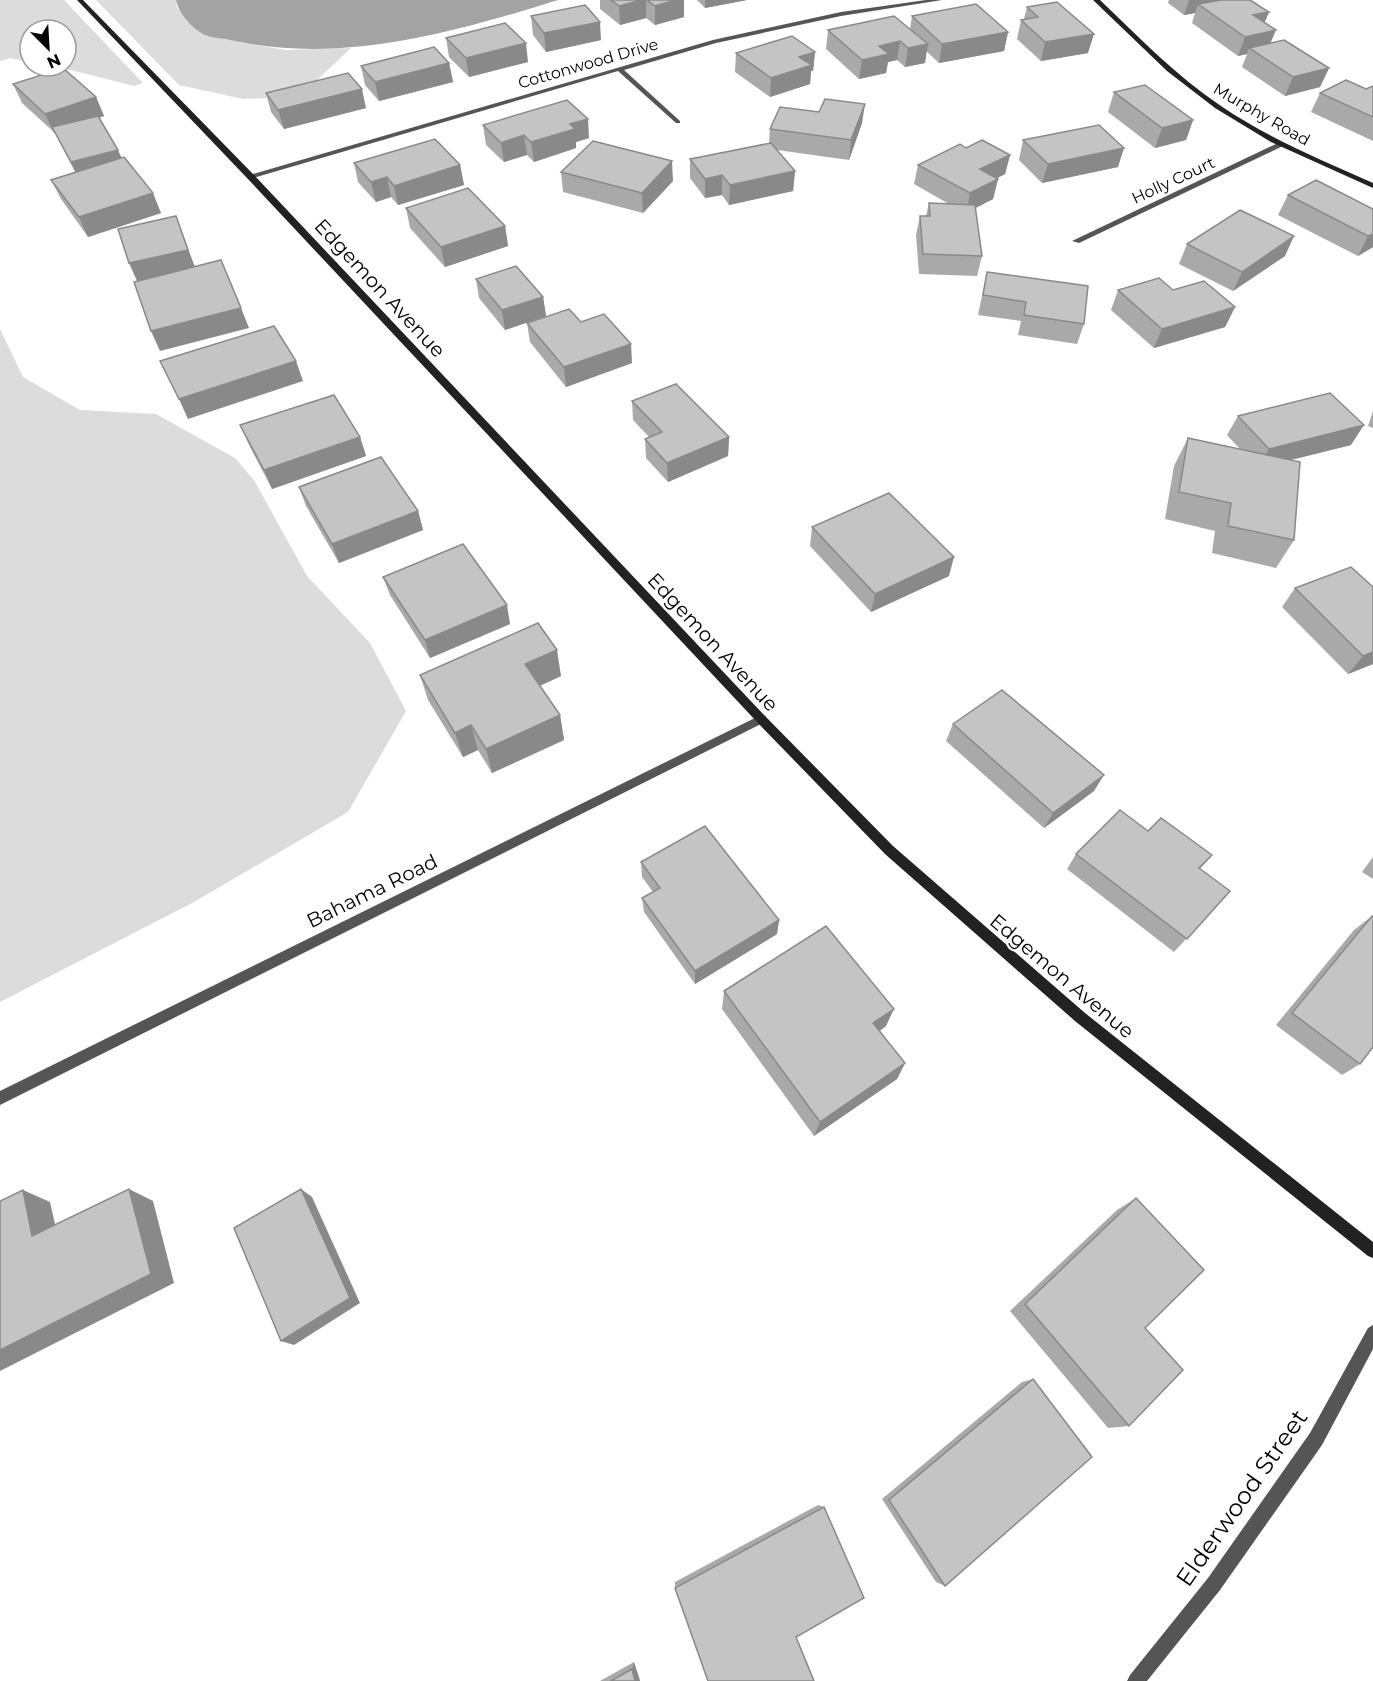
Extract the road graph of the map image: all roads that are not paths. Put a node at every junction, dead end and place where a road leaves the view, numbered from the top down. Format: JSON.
{"nodes":[{"id":1,"x":80,"y":0,"type":"edge"},
{"id":2,"x":939,"y":0,"type":"edge"},
{"id":3,"x":1096,"y":0,"type":"edge"},
{"id":4,"x":618,"y":69,"type":"junction"},
{"id":5,"x":678,"y":122,"type":"dead end"},
{"id":6,"x":1281,"y":145,"type":"junction"},
{"id":7,"x":250,"y":176,"type":"junction"},
{"id":8,"x":1373,"y":186,"type":"edge"},
{"id":9,"x":1076,"y":241,"type":"dead end"},
{"id":10,"x":761,"y":719,"type":"junction"},
{"id":11,"x":0,"y":1098,"type":"edge"},
{"id":12,"x":1373,"y":1251,"type":"edge"},
{"id":13,"x":1373,"y":1333,"type":"edge"},
{"id":14,"x":1136,"y":1681,"type":"edge"}],
"edges":[{"from":1,"to":7,"type":"street","name":"Edgemon Avenue"},
{"from":2,"to":4,"type":"street","name":"Cottonwood Drive"},
{"from":3,"to":6,"type":"street","name":"Murphy Road"},
{"from":4,"to":5,"type":"street"},
{"from":4,"to":7,"type":"street","name":"Cottonwood Drive"},
{"from":6,"to":8,"type":"street","name":"Murphy Road"},
{"from":6,"to":9,"type":"street","name":"Holly Court"},
{"from":7,"to":10,"type":"street","name":"Edgemon Avenue"},
{"from":10,"to":11,"type":"street","name":"Bahama Road"},
{"from":10,"to":12,"type":"street","name":"Edgemon Avenue"},
{"from":13,"to":14,"type":"street","name":"Elderwood Street"}]}
